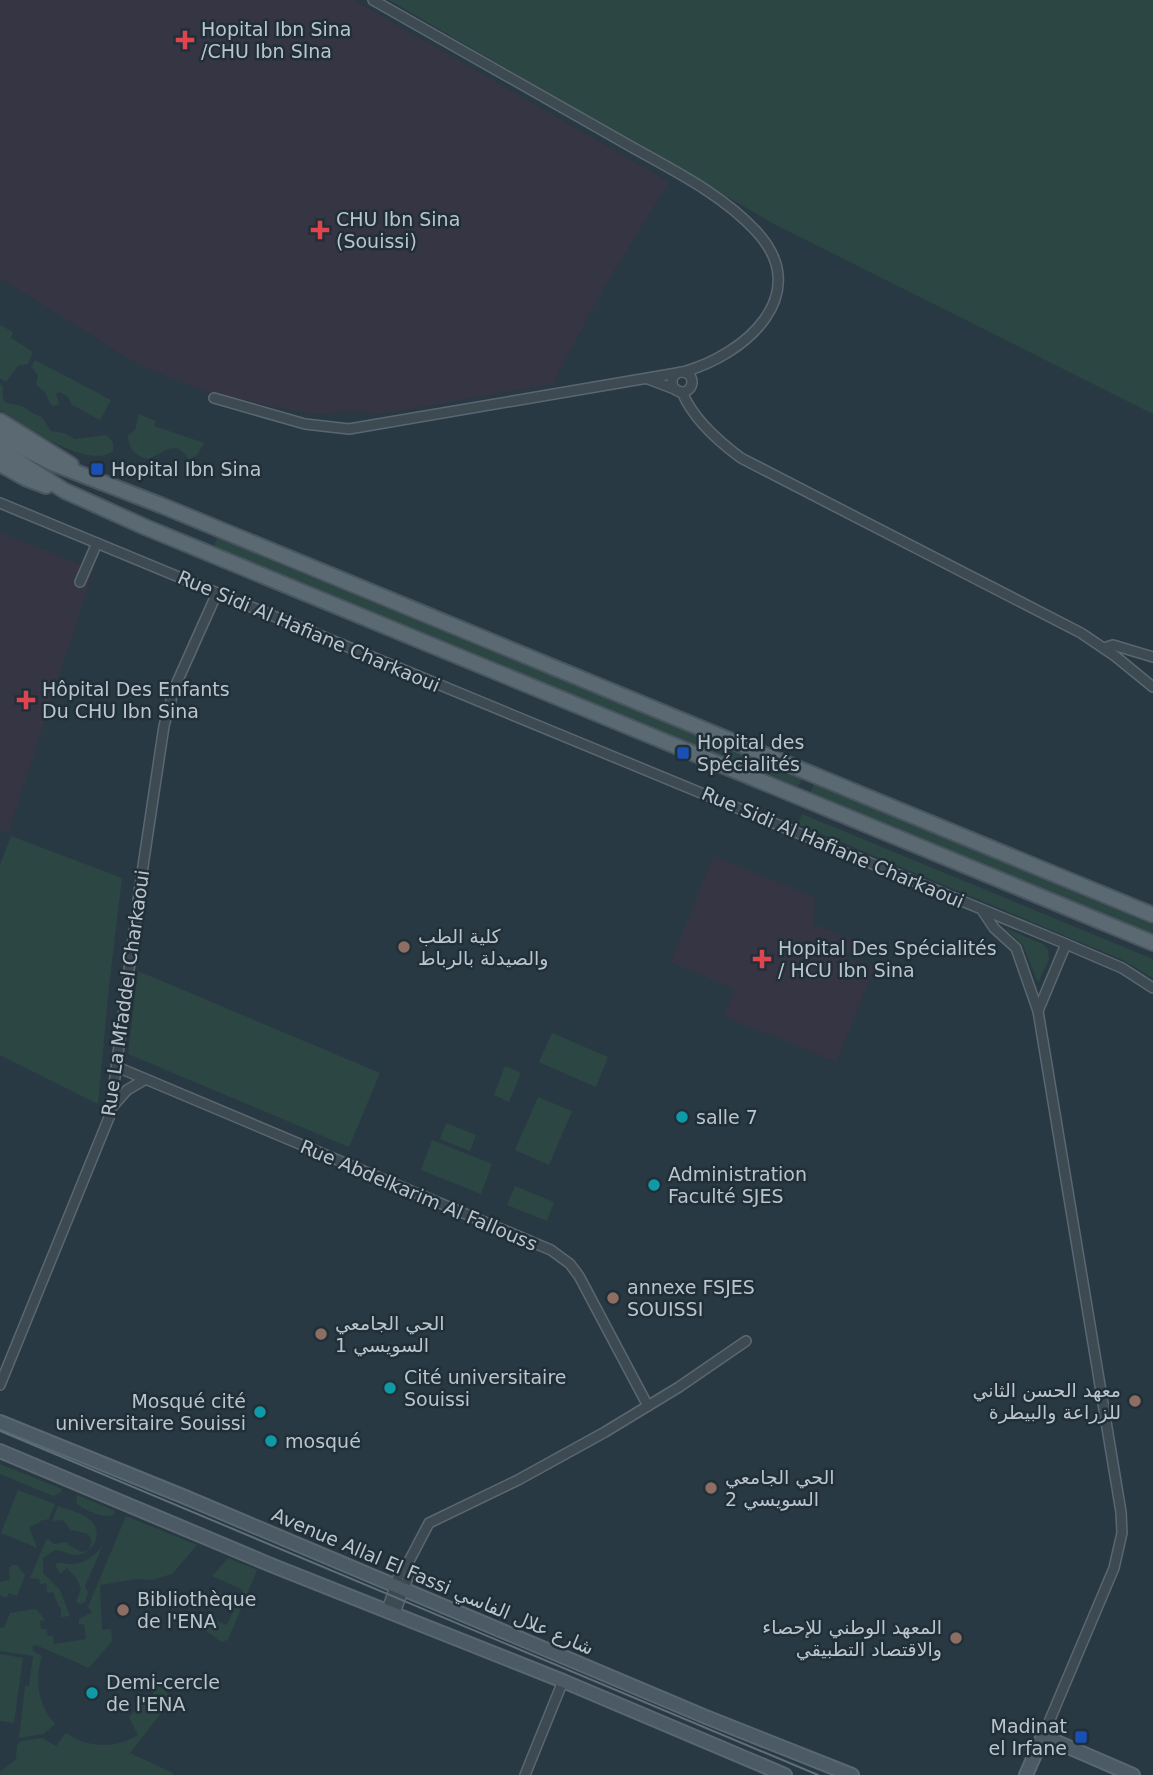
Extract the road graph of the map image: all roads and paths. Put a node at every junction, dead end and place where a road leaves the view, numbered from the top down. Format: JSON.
{"nodes":[{"id":1,"x":373,"y":0,"type":"edge"},
{"id":2,"x":686,"y":377,"type":"junction"},
{"id":3,"x":646,"y":379,"type":"junction"},
{"id":4,"x":680,"y":391,"type":"junction"},
{"id":5,"x":214,"y":398,"type":"dead end"},
{"id":6,"x":701,"y":419,"type":"junction"},
{"id":7,"x":0,"y":421,"type":"edge"},
{"id":8,"x":0,"y":436,"type":"edge"},
{"id":9,"x":0,"y":450,"type":"edge"},
{"id":10,"x":0,"y":464,"type":"edge"},
{"id":11,"x":80,"y":472,"type":"junction"},
{"id":12,"x":65,"y":491,"type":"junction"},
{"id":13,"x":0,"y":503,"type":"edge"},
{"id":14,"x":97,"y":543,"type":"junction"},
{"id":15,"x":80,"y":582,"type":"dead end"},
{"id":16,"x":217,"y":593,"type":"junction"},
{"id":17,"x":1104,"y":648,"type":"junction"},
{"id":18,"x":1153,"y":657,"type":"edge"},
{"id":19,"x":1153,"y":687,"type":"edge"},
{"id":20,"x":982,"y":910,"type":"junction"},
{"id":21,"x":1153,"y":915,"type":"edge"},
{"id":22,"x":1153,"y":943,"type":"edge"},
{"id":23,"x":1066,"y":944,"type":"junction"},
{"id":24,"x":1153,"y":988,"type":"edge"},
{"id":25,"x":1038,"y":1011,"type":"junction"},
{"id":26,"x":117,"y":1067,"type":"junction"},
{"id":27,"x":144,"y":1080,"type":"junction"},
{"id":28,"x":111,"y":1107,"type":"junction"},
{"id":29,"x":746,"y":1341,"type":"dead end"},
{"id":30,"x":0,"y":1385,"type":"edge"},
{"id":31,"x":648,"y":1406,"type":"junction"},
{"id":32,"x":0,"y":1422,"type":"edge"},
{"id":33,"x":0,"y":1451,"type":"edge"},
{"id":34,"x":399,"y":1589,"type":"junction"},
{"id":35,"x":391,"y":1611,"type":"junction"},
{"id":36,"x":563,"y":1681,"type":"junction"},
{"id":37,"x":1043,"y":1736,"type":"junction"},
{"id":38,"x":525,"y":1775,"type":"edge"},
{"id":39,"x":785,"y":1775,"type":"edge"},
{"id":40,"x":852,"y":1775,"type":"edge"},
{"id":41,"x":1026,"y":1775,"type":"edge"},
{"id":42,"x":1133,"y":1775,"type":"edge"}],
"edges":[{"from":1,"to":2,"type":"street"},
{"from":2,"to":3,"type":"street"},
{"from":2,"to":4,"type":"street"},
{"from":2,"to":4,"type":"street"},
{"from":2,"to":6,"type":"street"},
{"from":3,"to":4,"type":"street"},
{"from":3,"to":5,"type":"street"},
{"from":4,"to":6,"type":"street"},
{"from":6,"to":17,"type":"street"},
{"from":7,"to":11,"type":"main road"},
{"from":8,"to":11,"type":"main road"},
{"from":9,"to":12,"type":"main road"},
{"from":10,"to":12,"type":"main road"},
{"from":11,"to":21,"type":"main road"},
{"from":12,"to":22,"type":"main road"},
{"from":13,"to":14,"type":"street","name":"Rue Sidi Al Hafiane Charkaoui"},
{"from":14,"to":15,"type":"street"},
{"from":14,"to":16,"type":"street","name":"Rue Sidi Al Hafiane Charkaoui"},
{"from":16,"to":20,"type":"street","name":"Rue Sidi Al Hafiane Charkaoui"},
{"from":16,"to":26,"type":"street","name":"Rue La Mfaddel Charkaoui"},
{"from":17,"to":18,"type":"street"},
{"from":17,"to":19,"type":"street"},
{"from":20,"to":23,"type":"street"},
{"from":20,"to":25,"type":"street","name":"Rue Sidi Al Hafiane Charkaoui"},
{"from":23,"to":24,"type":"street"},
{"from":23,"to":25,"type":"street"},
{"from":25,"to":37,"type":"street","name":"Rue Sidi Al Hafiane Charkaoui"},
{"from":26,"to":27,"type":"street","name":"Rue Abdelkarim Al Fallouss"},
{"from":26,"to":28,"type":"street","name":"Rue La Mfaddel Charkaoui"},
{"from":27,"to":28,"type":"street"},
{"from":27,"to":31,"type":"street","name":"Rue Abdelkarim Al Fallouss"},
{"from":28,"to":30,"type":"street","name":"Rue La Mfaddel Charkaoui"},
{"from":29,"to":31,"type":"street"},
{"from":31,"to":34,"type":"street"},
{"from":32,"to":34,"type":"street","name":"Avenue Allal El Fassi شارع علال الفاسي"},
{"from":33,"to":35,"type":"street"},
{"from":34,"to":35,"type":"street"},
{"from":34,"to":40,"type":"street","name":"Avenue Allal El Fassi شارع علال الفاسي"},
{"from":35,"to":36,"type":"street"},
{"from":36,"to":38,"type":"street"},
{"from":36,"to":39,"type":"street"},
{"from":37,"to":41,"type":"street"},
{"from":37,"to":42,"type":"street"}]}
